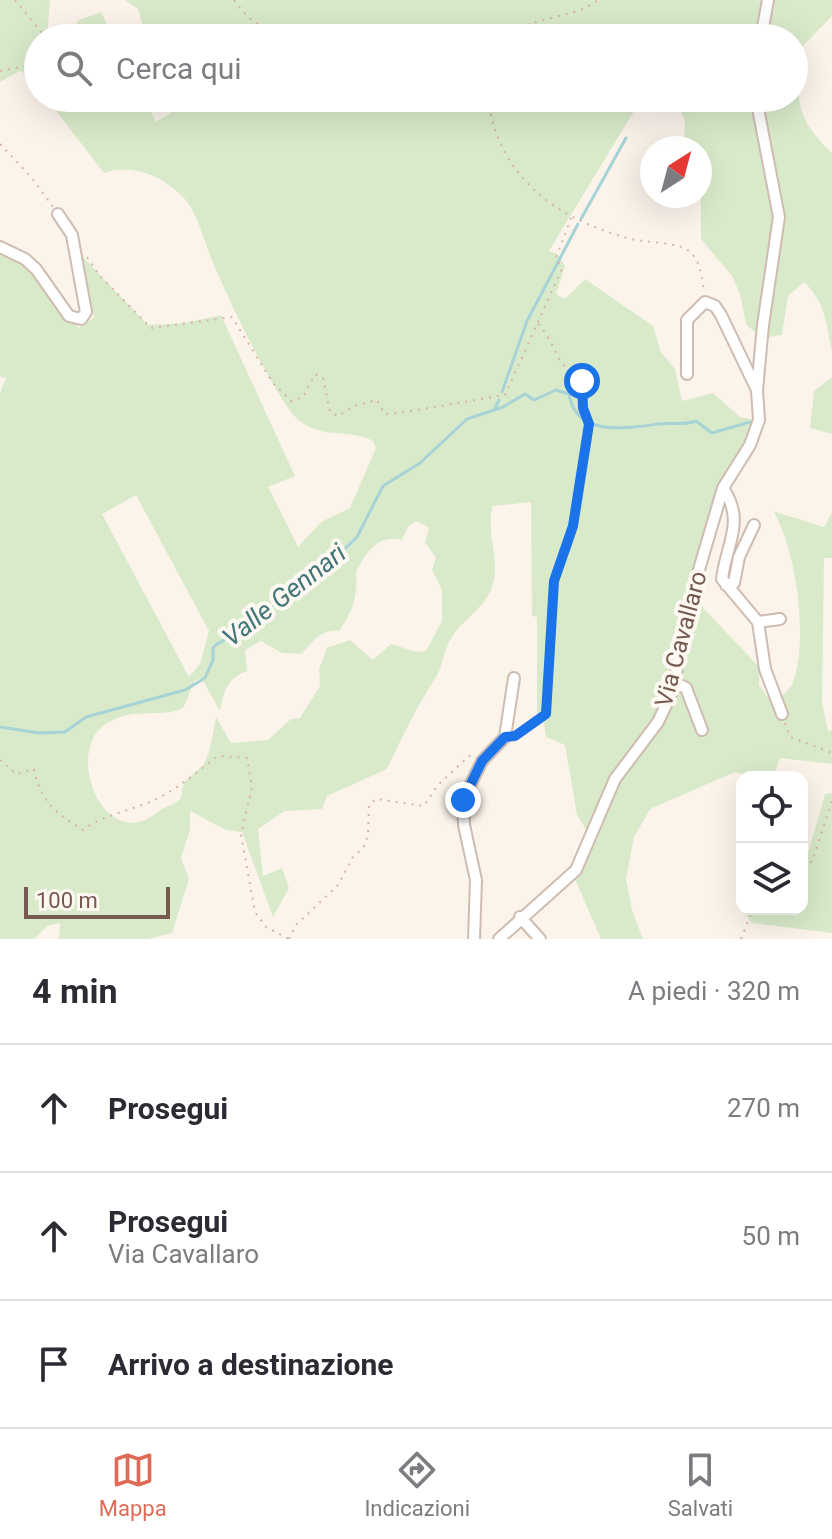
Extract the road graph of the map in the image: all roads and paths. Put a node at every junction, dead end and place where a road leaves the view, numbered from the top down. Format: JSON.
{"nodes":[{"id":1,"x":15,"y":0,"type":"edge"},
{"id":2,"x":234,"y":0,"type":"edge"},
{"id":3,"x":599,"y":0,"type":"edge"},
{"id":4,"x":768,"y":0,"type":"edge"},
{"id":5,"x":35,"y":24,"type":"edge"},
{"id":6,"x":255,"y":24,"type":"edge"},
{"id":7,"x":529,"y":24,"type":"edge"},
{"id":8,"x":764,"y":24,"type":"edge"},
{"id":9,"x":24,"y":67,"type":"edge"},
{"id":10,"x":0,"y":71,"type":"edge"},
{"id":11,"x":493,"y":112,"type":"edge"},
{"id":12,"x":759,"y":112,"type":"edge"},
{"id":13,"x":0,"y":144,"type":"edge"},
{"id":14,"x":58,"y":214,"type":"joint"},
{"id":15,"x":571,"y":218,"type":"junction"},
{"id":16,"x":73,"y":246,"type":"junction"},
{"id":17,"x":0,"y":247,"type":"edge"},
{"id":18,"x":705,"y":302,"type":"junction"},
{"id":19,"x":537,"y":323,"type":"junction"},
{"id":20,"x":687,"y":374,"type":"dead end"},
{"id":21,"x":757,"y":390,"type":"junction"},
{"id":22,"x":723,"y":488,"type":"junction"},
{"id":23,"x":754,"y":525,"type":"dead end"},
{"id":24,"x":726,"y":585,"type":"junction"},
{"id":25,"x":780,"y":619,"type":"dead end"},
{"id":26,"x":758,"y":622,"type":"junction"},
{"id":27,"x":514,"y":678,"type":"dead end"},
{"id":28,"x":674,"y":682,"type":"junction"},
{"id":29,"x":782,"y":714,"type":"joint"},
{"id":30,"x":702,"y":730,"type":"dead end"},
{"id":31,"x":505,"y":737,"type":"junction"},
{"id":32,"x":832,"y":753,"type":"edge"},
{"id":33,"x":0,"y":760,"type":"edge"},
{"id":34,"x":482,"y":761,"type":"junction"},
{"id":35,"x":832,"y":801,"type":"edge"},
{"id":36,"x":808,"y":862,"type":"edge"},
{"id":37,"x":751,"y":915,"type":"edge"},
{"id":38,"x":520,"y":917,"type":"junction"},
{"id":39,"x":289,"y":939,"type":"edge"},
{"id":40,"x":474,"y":939,"type":"edge"},
{"id":41,"x":499,"y":939,"type":"edge"},
{"id":42,"x":540,"y":939,"type":"edge"},
{"id":43,"x":741,"y":939,"type":"edge"}],
"edges":[{"from":1,"to":5,"type":"path"},
{"from":2,"to":6,"type":"path"},
{"from":3,"to":7,"type":"path"},
{"from":4,"to":8,"type":"street"},
{"from":9,"to":10,"type":"path"},
{"from":11,"to":15,"type":"path"},
{"from":12,"to":21,"type":"street","name":"Via Cavallaro"},
{"from":13,"to":14,"type":"path"},
{"from":14,"to":16,"type":"street"},
{"from":15,"to":18,"type":"path"},
{"from":15,"to":19,"type":"path"},
{"from":16,"to":17,"type":"street"},
{"from":16,"to":19,"type":"path"},
{"from":18,"to":20,"type":"street"},
{"from":18,"to":21,"type":"street","name":"Via Cavallaro"},
{"from":19,"to":31,"type":"path"},
{"from":21,"to":22,"type":"street","name":"Via Cavallaro"},
{"from":22,"to":24,"type":"street"},
{"from":22,"to":28,"type":"street","name":"Via Cavallaro"},
{"from":23,"to":24,"type":"street"},
{"from":24,"to":26,"type":"street"},
{"from":25,"to":26,"type":"street"},
{"from":26,"to":29,"type":"street"},
{"from":27,"to":31,"type":"street"},
{"from":28,"to":30,"type":"street"},
{"from":28,"to":38,"type":"street","name":"Via Cavallaro"},
{"from":29,"to":32,"type":"path"},
{"from":31,"to":34,"type":"street"},
{"from":33,"to":39,"type":"path"},
{"from":34,"to":39,"type":"path"},
{"from":34,"to":40,"type":"street"},
{"from":35,"to":36,"type":"path"},
{"from":37,"to":43,"type":"path"},
{"from":38,"to":41,"type":"street","name":"Via Cavallaro"},
{"from":38,"to":42,"type":"street"}]}
